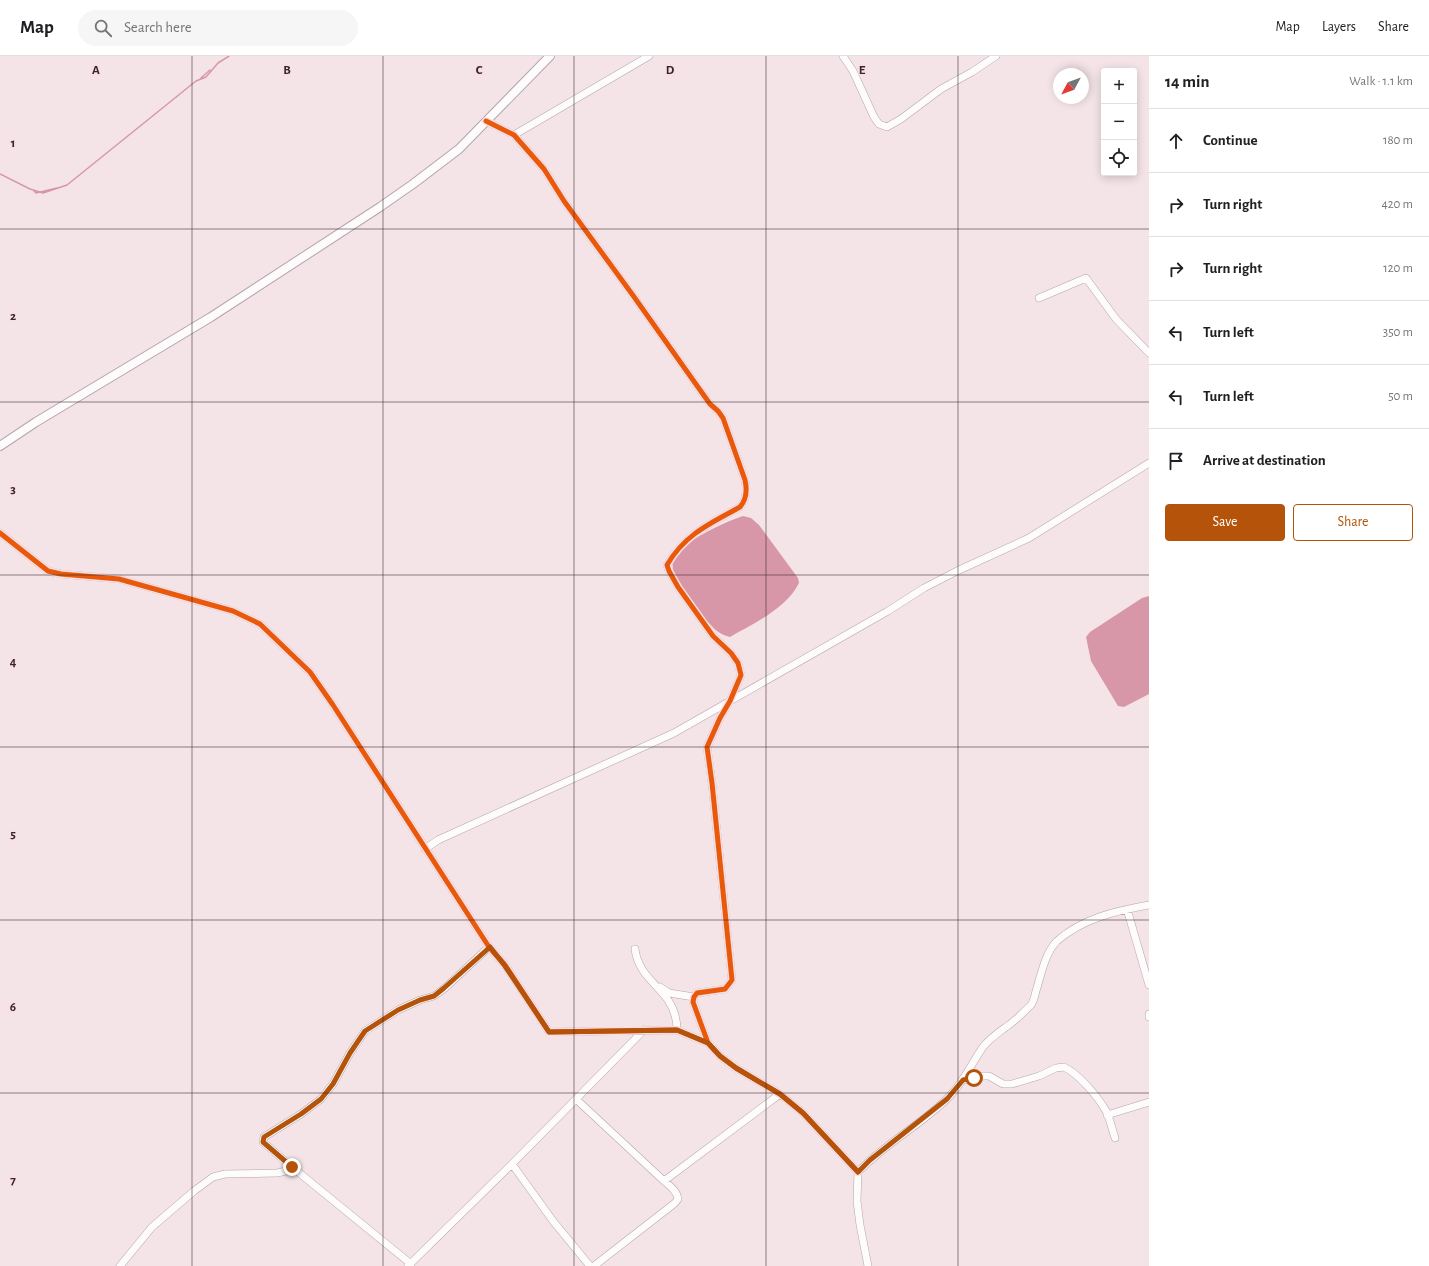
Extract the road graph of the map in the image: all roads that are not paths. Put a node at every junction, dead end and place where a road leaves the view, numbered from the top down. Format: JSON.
{"nodes":[{"id":1,"x":550,"y":56,"type":"edge"},
{"id":2,"x":649,"y":56,"type":"edge"},
{"id":3,"x":843,"y":56,"type":"edge"},
{"id":4,"x":996,"y":56,"type":"edge"},
{"id":5,"x":486,"y":121,"type":"junction"},
{"id":6,"x":514,"y":135,"type":"junction"},
{"id":7,"x":1039,"y":298,"type":"dead end"},
{"id":8,"x":1149,"y":353,"type":"edge"},
{"id":9,"x":0,"y":446,"type":"edge"},
{"id":10,"x":1149,"y":463,"type":"edge"},
{"id":11,"x":0,"y":533,"type":"edge"},
{"id":12,"x":730,"y":701,"type":"junction"},
{"id":13,"x":425,"y":848,"type":"junction"},
{"id":14,"x":1149,"y":904,"type":"edge"},
{"id":15,"x":1127,"y":909,"type":"junction"},
{"id":16,"x":490,"y":947,"type":"junction"},
{"id":17,"x":634,"y":949,"type":"dead end"},
{"id":18,"x":649,"y":980,"type":"junction"},
{"id":19,"x":1149,"y":985,"type":"edge"},
{"id":20,"x":694,"y":997,"type":"junction"},
{"id":21,"x":1149,"y":1014,"type":"edge"},
{"id":22,"x":1149,"y":1017,"type":"edge"},
{"id":23,"x":644,"y":1030,"type":"junction"},
{"id":24,"x":677,"y":1030,"type":"junction"},
{"id":25,"x":708,"y":1043,"type":"junction"},
{"id":26,"x":963,"y":1080,"type":"junction"},
{"id":27,"x":780,"y":1094,"type":"junction"},
{"id":28,"x":576,"y":1100,"type":"junction"},
{"id":29,"x":1149,"y":1102,"type":"edge"},
{"id":30,"x":1107,"y":1116,"type":"junction"},
{"id":31,"x":1115,"y":1138,"type":"dead end"},
{"id":32,"x":512,"y":1164,"type":"junction"},
{"id":33,"x":292,"y":1167,"type":"junction"},
{"id":34,"x":858,"y":1172,"type":"junction"},
{"id":35,"x":664,"y":1181,"type":"junction"},
{"id":36,"x":410,"y":1265,"type":"edge"},
{"id":37,"x":120,"y":1266,"type":"edge"},
{"id":38,"x":590,"y":1266,"type":"edge"},
{"id":39,"x":594,"y":1266,"type":"edge"},
{"id":40,"x":868,"y":1266,"type":"edge"}],
"edges":[{"from":1,"to":5,"type":"street"},
{"from":2,"to":6,"type":"street"},
{"from":3,"to":4,"type":"street"},
{"from":5,"to":6,"type":"street"},
{"from":5,"to":9,"type":"street"},
{"from":6,"to":12,"type":"street"},
{"from":7,"to":8,"type":"street"},
{"from":10,"to":12,"type":"street"},
{"from":11,"to":13,"type":"street"},
{"from":12,"to":13,"type":"street"},
{"from":12,"to":20,"type":"street"},
{"from":13,"to":16,"type":"street"},
{"from":14,"to":15,"type":"street"},
{"from":15,"to":19,"type":"street"},
{"from":15,"to":26,"type":"street"},
{"from":16,"to":23,"type":"street"},
{"from":16,"to":33,"type":"street"},
{"from":17,"to":18,"type":"street"},
{"from":18,"to":20,"type":"street"},
{"from":18,"to":24,"type":"street"},
{"from":20,"to":25,"type":"street"},
{"from":21,"to":22,"type":"street"},
{"from":23,"to":24,"type":"street"},
{"from":23,"to":28,"type":"street"},
{"from":24,"to":25,"type":"street"},
{"from":25,"to":27,"type":"street"},
{"from":26,"to":30,"type":"street"},
{"from":26,"to":34,"type":"street"},
{"from":27,"to":34,"type":"street"},
{"from":27,"to":35,"type":"street"},
{"from":28,"to":32,"type":"street"},
{"from":28,"to":35,"type":"street"},
{"from":29,"to":30,"type":"street"},
{"from":30,"to":31,"type":"street"},
{"from":32,"to":36,"type":"street"},
{"from":32,"to":38,"type":"street"},
{"from":33,"to":36,"type":"street"},
{"from":33,"to":37,"type":"street"},
{"from":34,"to":40,"type":"street"},
{"from":35,"to":39,"type":"street"}]}
